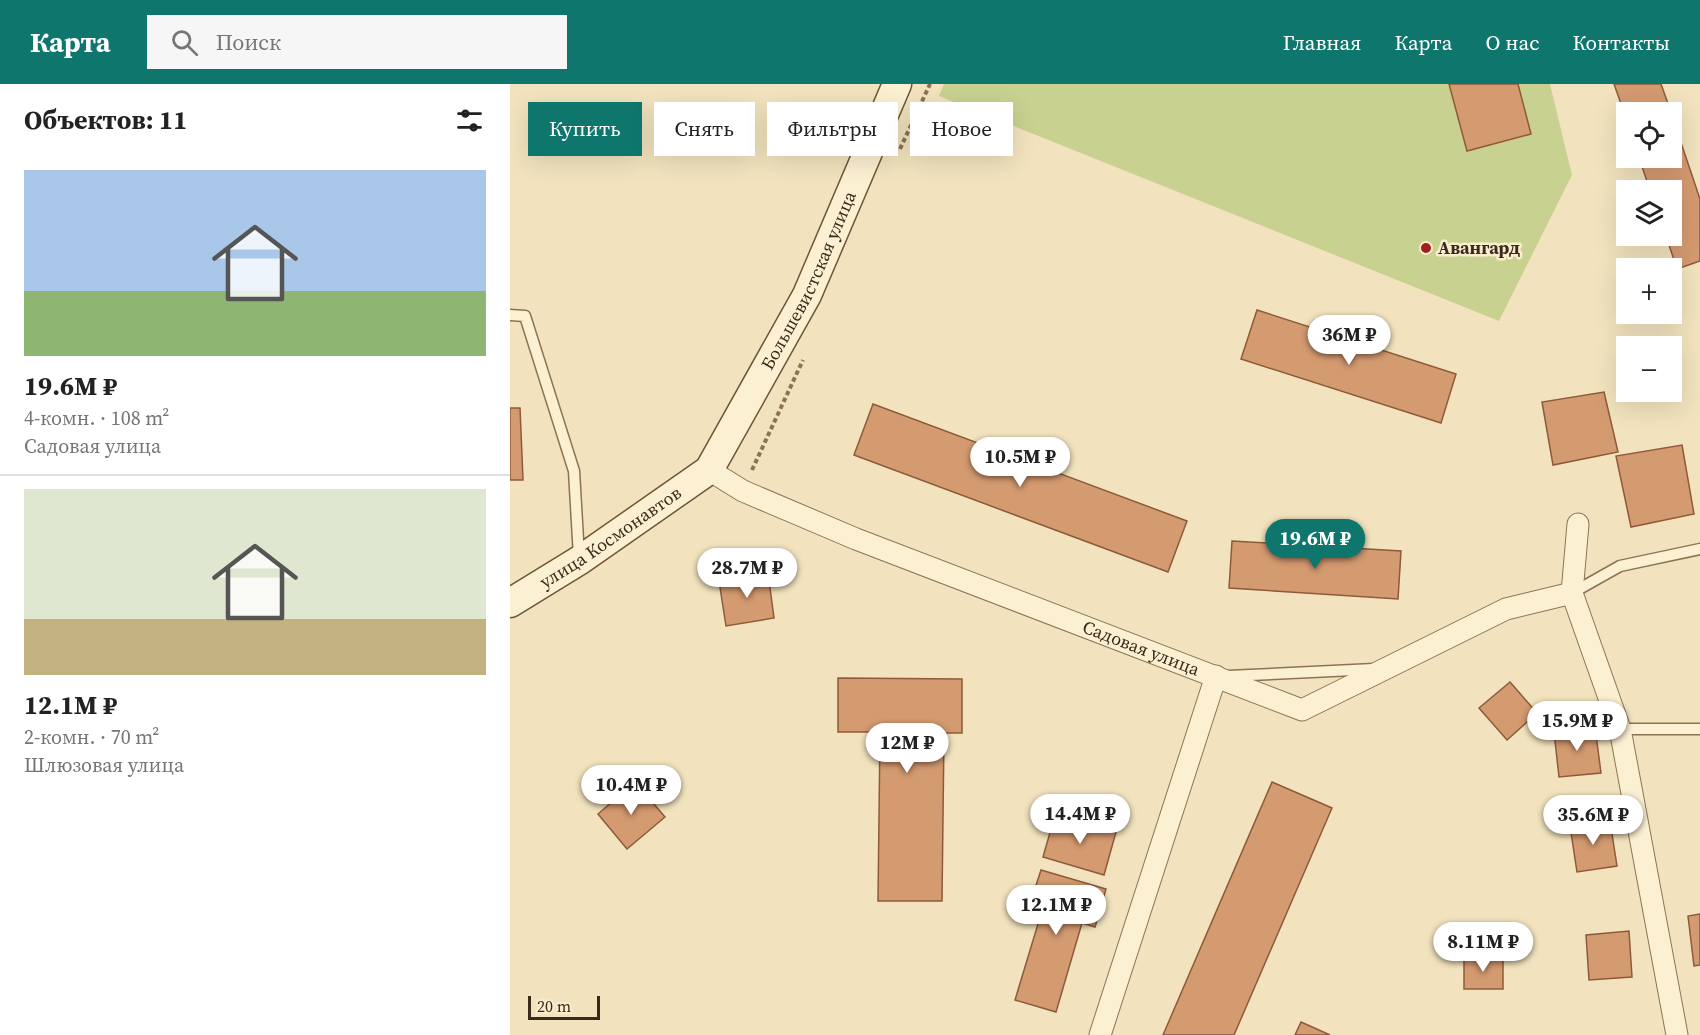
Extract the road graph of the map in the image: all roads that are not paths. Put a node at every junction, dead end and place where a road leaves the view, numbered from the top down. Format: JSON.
{"nodes":[{"id":1,"x":897,"y":84,"type":"edge"},
{"id":2,"x":510,"y":315,"type":"edge"},
{"id":3,"x":709,"y":470,"type":"junction"},
{"id":4,"x":1578,"y":524,"type":"dead end"},
{"id":5,"x":1700,"y":549,"type":"edge"},
{"id":6,"x":580,"y":560,"type":"junction"},
{"id":7,"x":1572,"y":593,"type":"junction"},
{"id":8,"x":510,"y":603,"type":"edge"},
{"id":9,"x":1387,"y":668,"type":"junction"},
{"id":10,"x":1216,"y":676,"type":"junction"},
{"id":11,"x":1620,"y":729,"type":"junction"},
{"id":12,"x":1700,"y":729,"type":"edge"},
{"id":13,"x":1100,"y":1035,"type":"edge"},
{"id":14,"x":1677,"y":1035,"type":"edge"}],
"edges":[{"from":1,"to":3,"type":"main road","name":"Большевистская улица"},
{"from":2,"to":6,"type":"lane"},
{"from":3,"to":6,"type":"main road","name":"улица Космонавтов"},
{"from":3,"to":10,"type":"street","name":"Садовая улица"},
{"from":4,"to":7,"type":"street"},
{"from":5,"to":7,"type":"lane"},
{"from":6,"to":8,"type":"main road","name":"улица Космонавтов"},
{"from":7,"to":9,"type":"street","name":"Садовая улица"},
{"from":7,"to":11,"type":"street"},
{"from":9,"to":10,"type":"lane"},
{"from":9,"to":10,"type":"street","name":"Садовая улица"},
{"from":10,"to":13,"type":"street"},
{"from":11,"to":12,"type":"lane"},
{"from":11,"to":14,"type":"street"}]}
